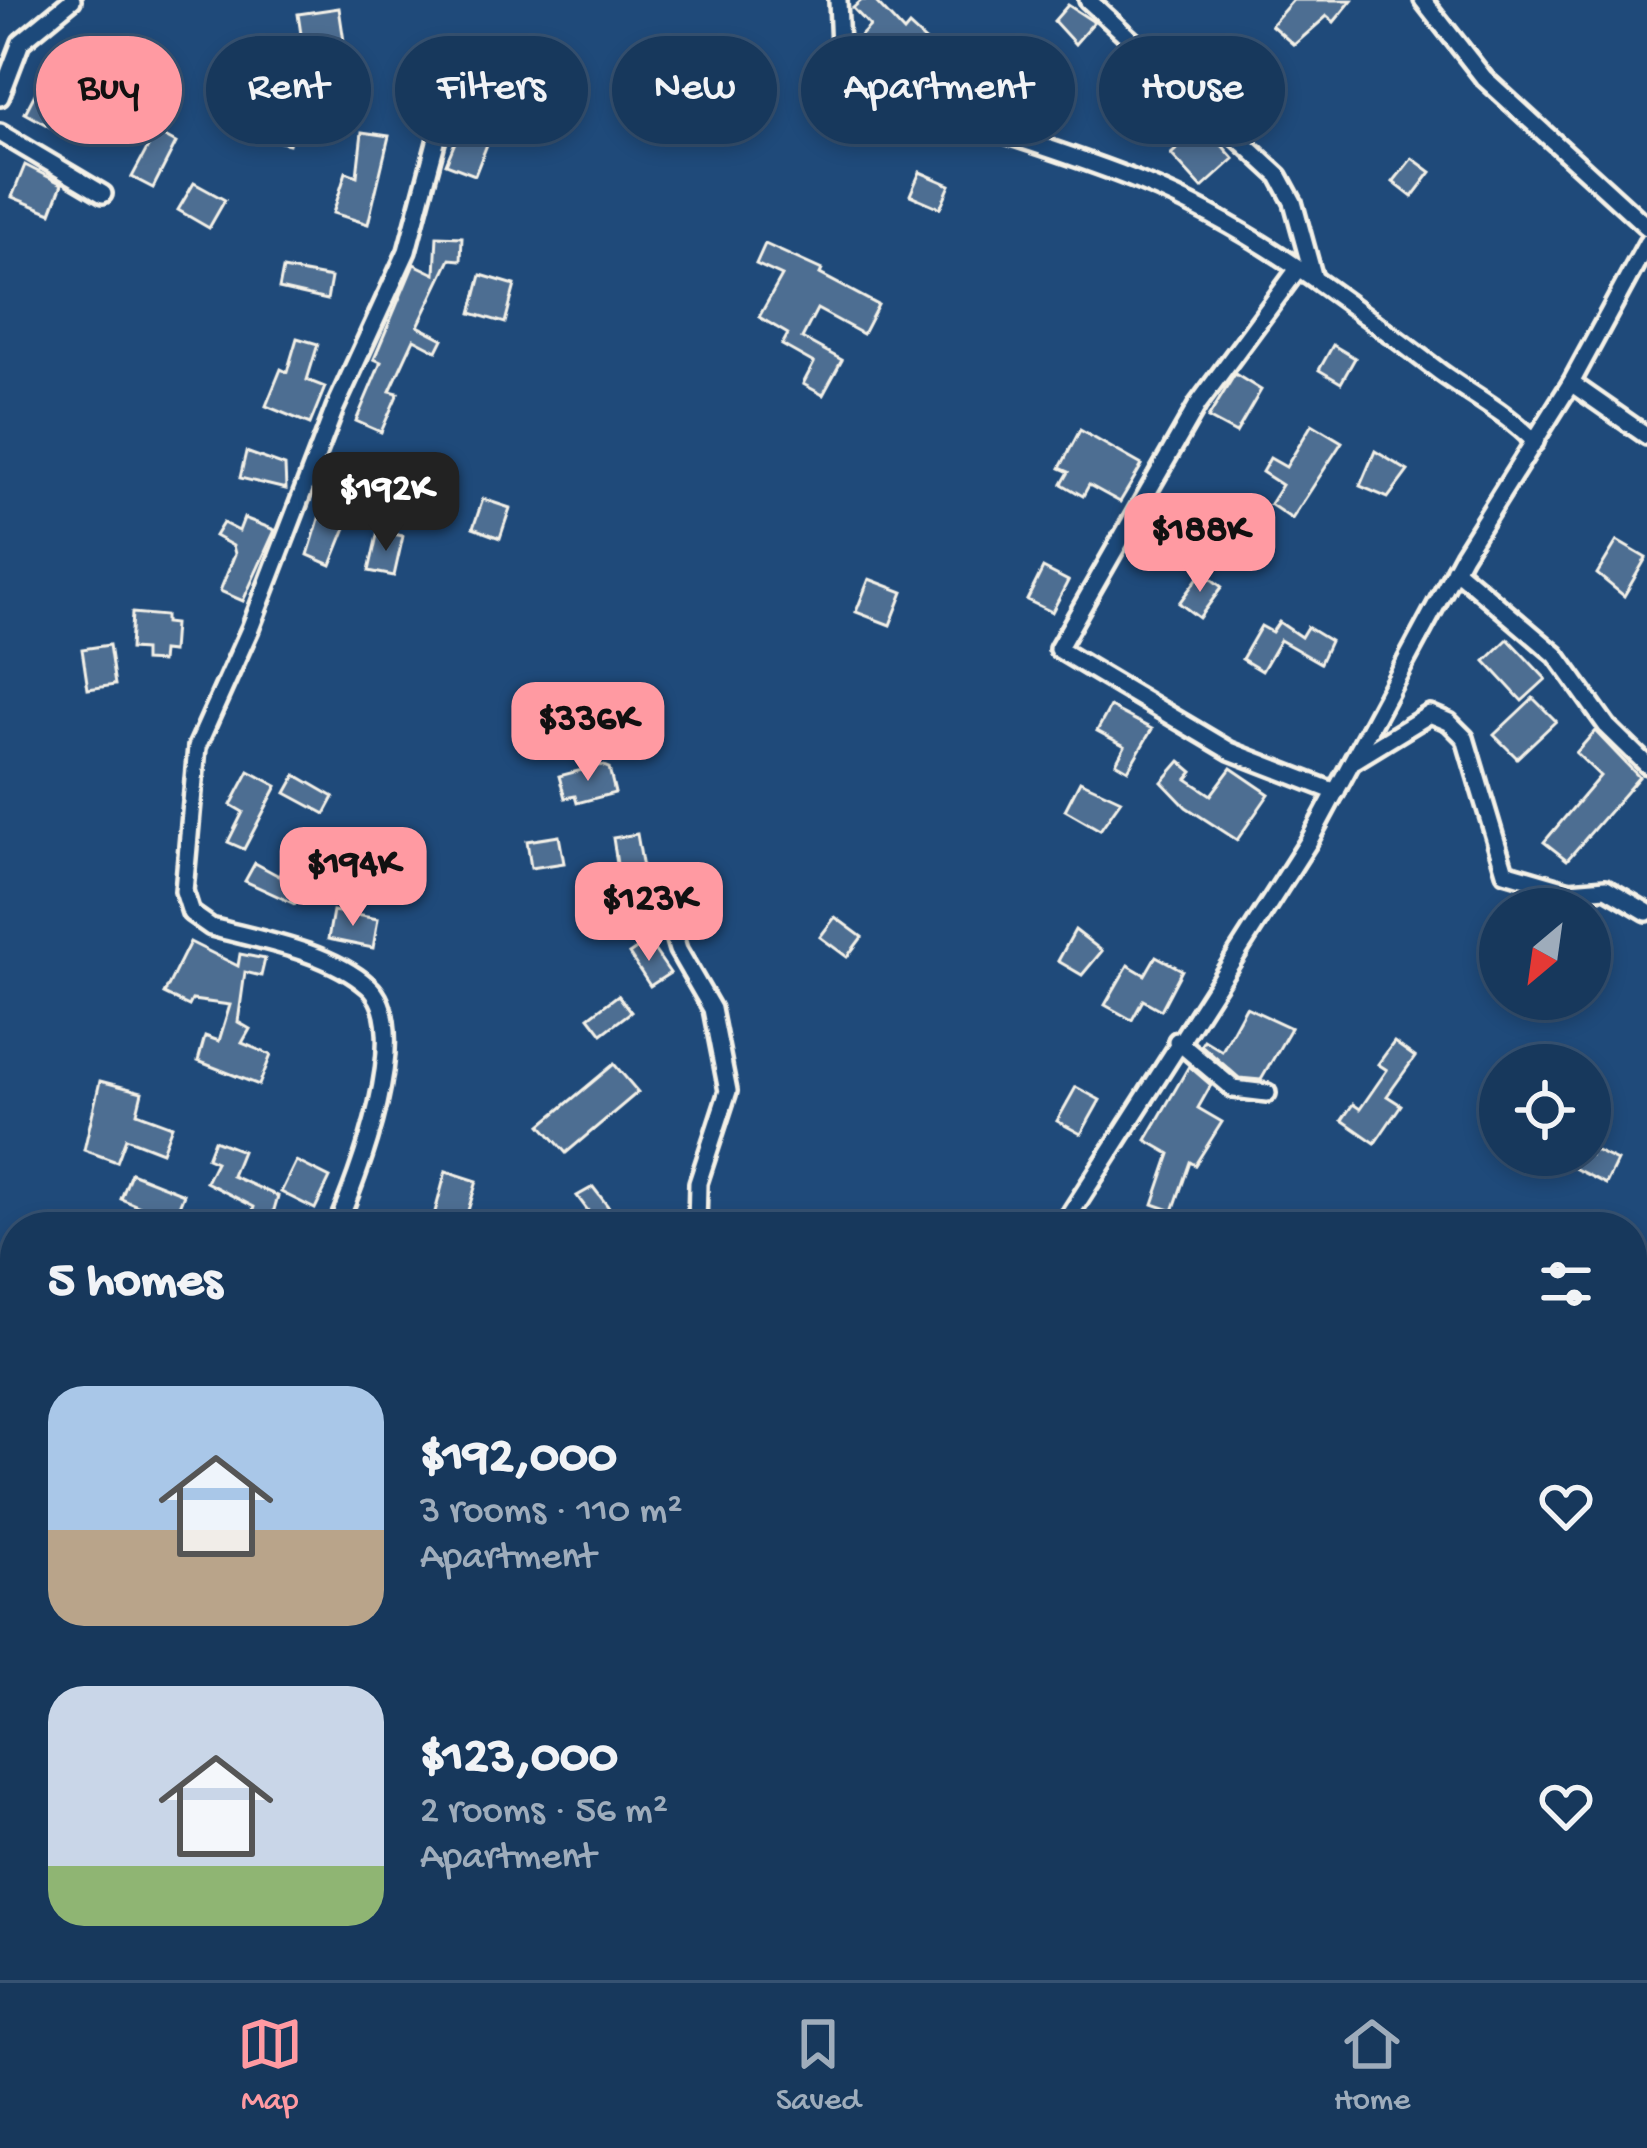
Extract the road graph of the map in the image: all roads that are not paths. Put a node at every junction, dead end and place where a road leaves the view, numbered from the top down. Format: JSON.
{"nodes":[{"id":1,"x":72,"y":0,"type":"edge"},
{"id":2,"x":838,"y":0,"type":"edge"},
{"id":3,"x":1088,"y":0,"type":"edge"},
{"id":4,"x":1423,"y":0,"type":"edge"},
{"id":5,"x":0,"y":97,"type":"edge"},
{"id":6,"x":0,"y":133,"type":"edge"},
{"id":7,"x":435,"y":144,"type":"edge"},
{"id":8,"x":103,"y":194,"type":"dead end"},
{"id":9,"x":1647,"y":227,"type":"edge"},
{"id":10,"x":1647,"y":243,"type":"edge"},
{"id":11,"x":1305,"y":273,"type":"junction"},
{"id":12,"x":1571,"y":382,"type":"junction"},
{"id":13,"x":1647,"y":436,"type":"edge"},
{"id":14,"x":1535,"y":442,"type":"junction"},
{"id":15,"x":1455,"y":568,"type":"junction"},
{"id":16,"x":1351,"y":762,"type":"junction"},
{"id":17,"x":1647,"y":765,"type":"edge"},
{"id":18,"x":1336,"y":792,"type":"junction"},
{"id":19,"x":657,"y":880,"type":"dead end"},
{"id":20,"x":1647,"y":912,"type":"edge"},
{"id":21,"x":1177,"y":1041,"type":"junction"},
{"id":22,"x":1267,"y":1093,"type":"dead end"},
{"id":23,"x":342,"y":1212,"type":"edge"},
{"id":24,"x":697,"y":1212,"type":"edge"},
{"id":25,"x":1071,"y":1212,"type":"edge"}],
"edges":[{"from":1,"to":5,"type":"street"},
{"from":2,"to":11,"type":"street"},
{"from":3,"to":11,"type":"street"},
{"from":4,"to":9,"type":"street"},
{"from":6,"to":8,"type":"street"},
{"from":7,"to":23,"type":"street"},
{"from":10,"to":12,"type":"street"},
{"from":11,"to":14,"type":"street"},
{"from":11,"to":18,"type":"street"},
{"from":12,"to":13,"type":"street"},
{"from":12,"to":14,"type":"street"},
{"from":14,"to":15,"type":"street"},
{"from":15,"to":16,"type":"street"},
{"from":15,"to":17,"type":"street"},
{"from":16,"to":18,"type":"street"},
{"from":16,"to":20,"type":"street"},
{"from":18,"to":21,"type":"street"},
{"from":19,"to":24,"type":"street"},
{"from":21,"to":22,"type":"street"},
{"from":21,"to":25,"type":"street"}]}
